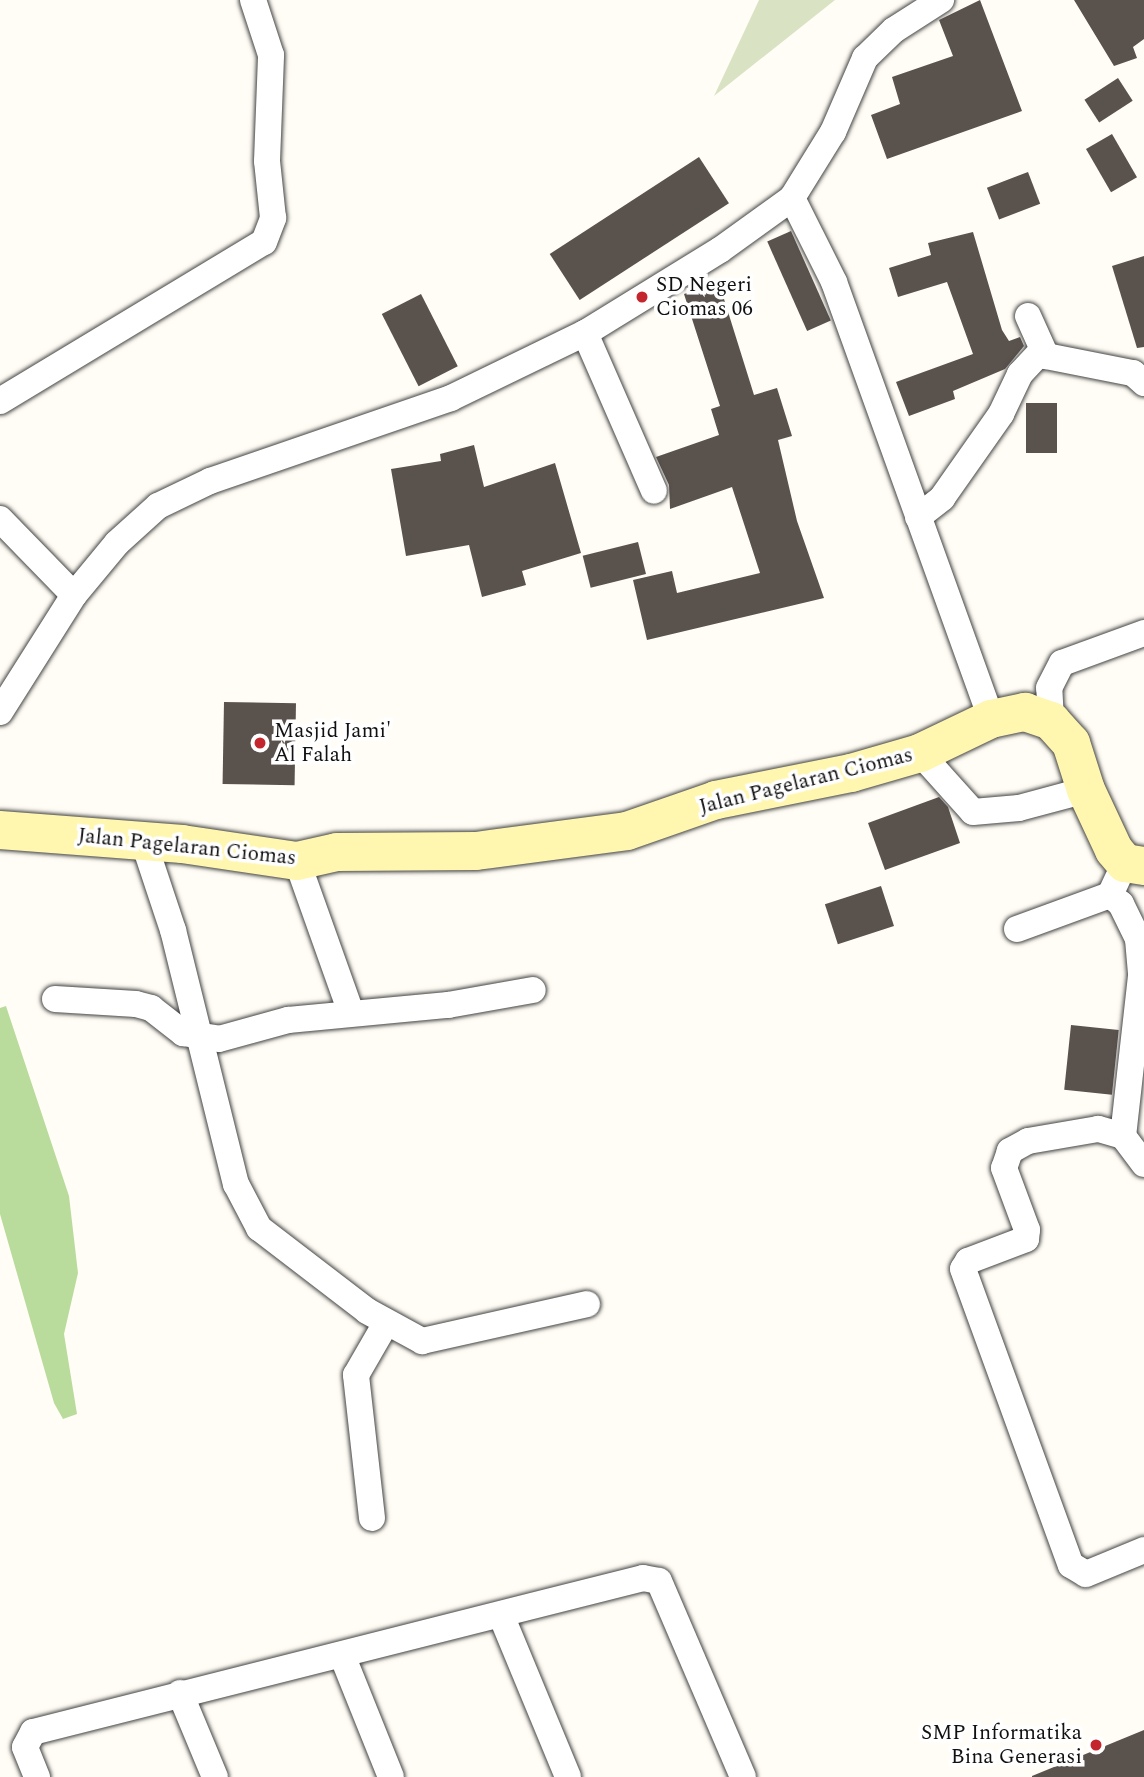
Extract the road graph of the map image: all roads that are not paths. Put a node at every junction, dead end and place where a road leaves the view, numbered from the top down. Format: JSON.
{"nodes":[{"id":1,"x":253,"y":0,"type":"edge"},
{"id":2,"x":941,"y":0,"type":"edge"},
{"id":3,"x":792,"y":198,"type":"junction"},
{"id":4,"x":1028,"y":316,"type":"dead end"},
{"id":5,"x":585,"y":333,"type":"junction"},
{"id":6,"x":1042,"y":350,"type":"junction"},
{"id":7,"x":1144,"y":383,"type":"edge"},
{"id":8,"x":0,"y":401,"type":"edge"},
{"id":9,"x":654,"y":491,"type":"dead end"},
{"id":10,"x":918,"y":517,"type":"junction"},
{"id":11,"x":0,"y":519,"type":"edge"},
{"id":12,"x":74,"y":595,"type":"junction"},
{"id":13,"x":1144,"y":633,"type":"edge"},
{"id":14,"x":0,"y":712,"type":"edge"},
{"id":15,"x":991,"y":719,"type":"junction"},
{"id":16,"x":1051,"y":721,"type":"junction"},
{"id":17,"x":920,"y":753,"type":"junction"},
{"id":18,"x":1086,"y":790,"type":"junction"},
{"id":19,"x":0,"y":830,"type":"edge"},
{"id":20,"x":144,"y":844,"type":"junction"},
{"id":21,"x":297,"y":861,"type":"junction"},
{"id":22,"x":1126,"y":874,"type":"edge"},
{"id":23,"x":1017,"y":929,"type":"dead end"},
{"id":24,"x":533,"y":990,"type":"dead end"},
{"id":25,"x":55,"y":999,"type":"dead end"},
{"id":26,"x":351,"y":1013,"type":"junction"},
{"id":27,"x":200,"y":1039,"type":"junction"},
{"id":28,"x":1138,"y":1051,"type":"edge"},
{"id":29,"x":1123,"y":1136,"type":"junction"},
{"id":30,"x":1144,"y":1164,"type":"edge"},
{"id":31,"x":587,"y":1304,"type":"dead end"},
{"id":32,"x":386,"y":1323,"type":"junction"},
{"id":33,"x":372,"y":1518,"type":"dead end"},
{"id":34,"x":1144,"y":1550,"type":"edge"},
{"id":35,"x":502,"y":1615,"type":"junction"},
{"id":36,"x":342,"y":1655,"type":"junction"},
{"id":37,"x":180,"y":1693,"type":"junction"},
{"id":38,"x":37,"y":1777,"type":"edge"},
{"id":39,"x":215,"y":1777,"type":"edge"},
{"id":40,"x":391,"y":1777,"type":"edge"},
{"id":41,"x":568,"y":1777,"type":"edge"},
{"id":42,"x":743,"y":1777,"type":"edge"}],
"edges":[{"from":1,"to":8,"type":"street"},
{"from":2,"to":3,"type":"street"},
{"from":3,"to":5,"type":"street"},
{"from":3,"to":10,"type":"street"},
{"from":4,"to":6,"type":"street"},
{"from":5,"to":9,"type":"street"},
{"from":5,"to":12,"type":"street"},
{"from":6,"to":7,"type":"street"},
{"from":6,"to":10,"type":"street"},
{"from":10,"to":15,"type":"street"},
{"from":11,"to":12,"type":"street"},
{"from":12,"to":14,"type":"street"},
{"from":13,"to":16,"type":"street"},
{"from":15,"to":16,"type":"main road","name":"Jalan Pagelaran Ciomas"},
{"from":15,"to":17,"type":"main road","name":"Jalan Pagelaran Ciomas"},
{"from":16,"to":18,"type":"main road"},
{"from":17,"to":18,"type":"street"},
{"from":17,"to":21,"type":"main road","name":"Jalan Pagelaran Ciomas"},
{"from":18,"to":22,"type":"main road"},
{"from":19,"to":20,"type":"main road","name":"Jalan Pagelaran Ciomas"},
{"from":20,"to":21,"type":"main road","name":"Jalan Pagelaran Ciomas"},
{"from":20,"to":27,"type":"street"},
{"from":21,"to":26,"type":"street"},
{"from":22,"to":23,"type":"street"},
{"from":22,"to":28,"type":"street"},
{"from":24,"to":26,"type":"street"},
{"from":25,"to":27,"type":"street"},
{"from":26,"to":27,"type":"street"},
{"from":27,"to":32,"type":"street"},
{"from":28,"to":29,"type":"street"},
{"from":29,"to":30,"type":"street"},
{"from":29,"to":34,"type":"street"},
{"from":31,"to":32,"type":"street"},
{"from":32,"to":33,"type":"street"},
{"from":35,"to":36,"type":"street"},
{"from":35,"to":41,"type":"street"},
{"from":35,"to":42,"type":"street"},
{"from":36,"to":37,"type":"street"},
{"from":36,"to":40,"type":"street"},
{"from":37,"to":38,"type":"street"},
{"from":37,"to":39,"type":"street"}]}
